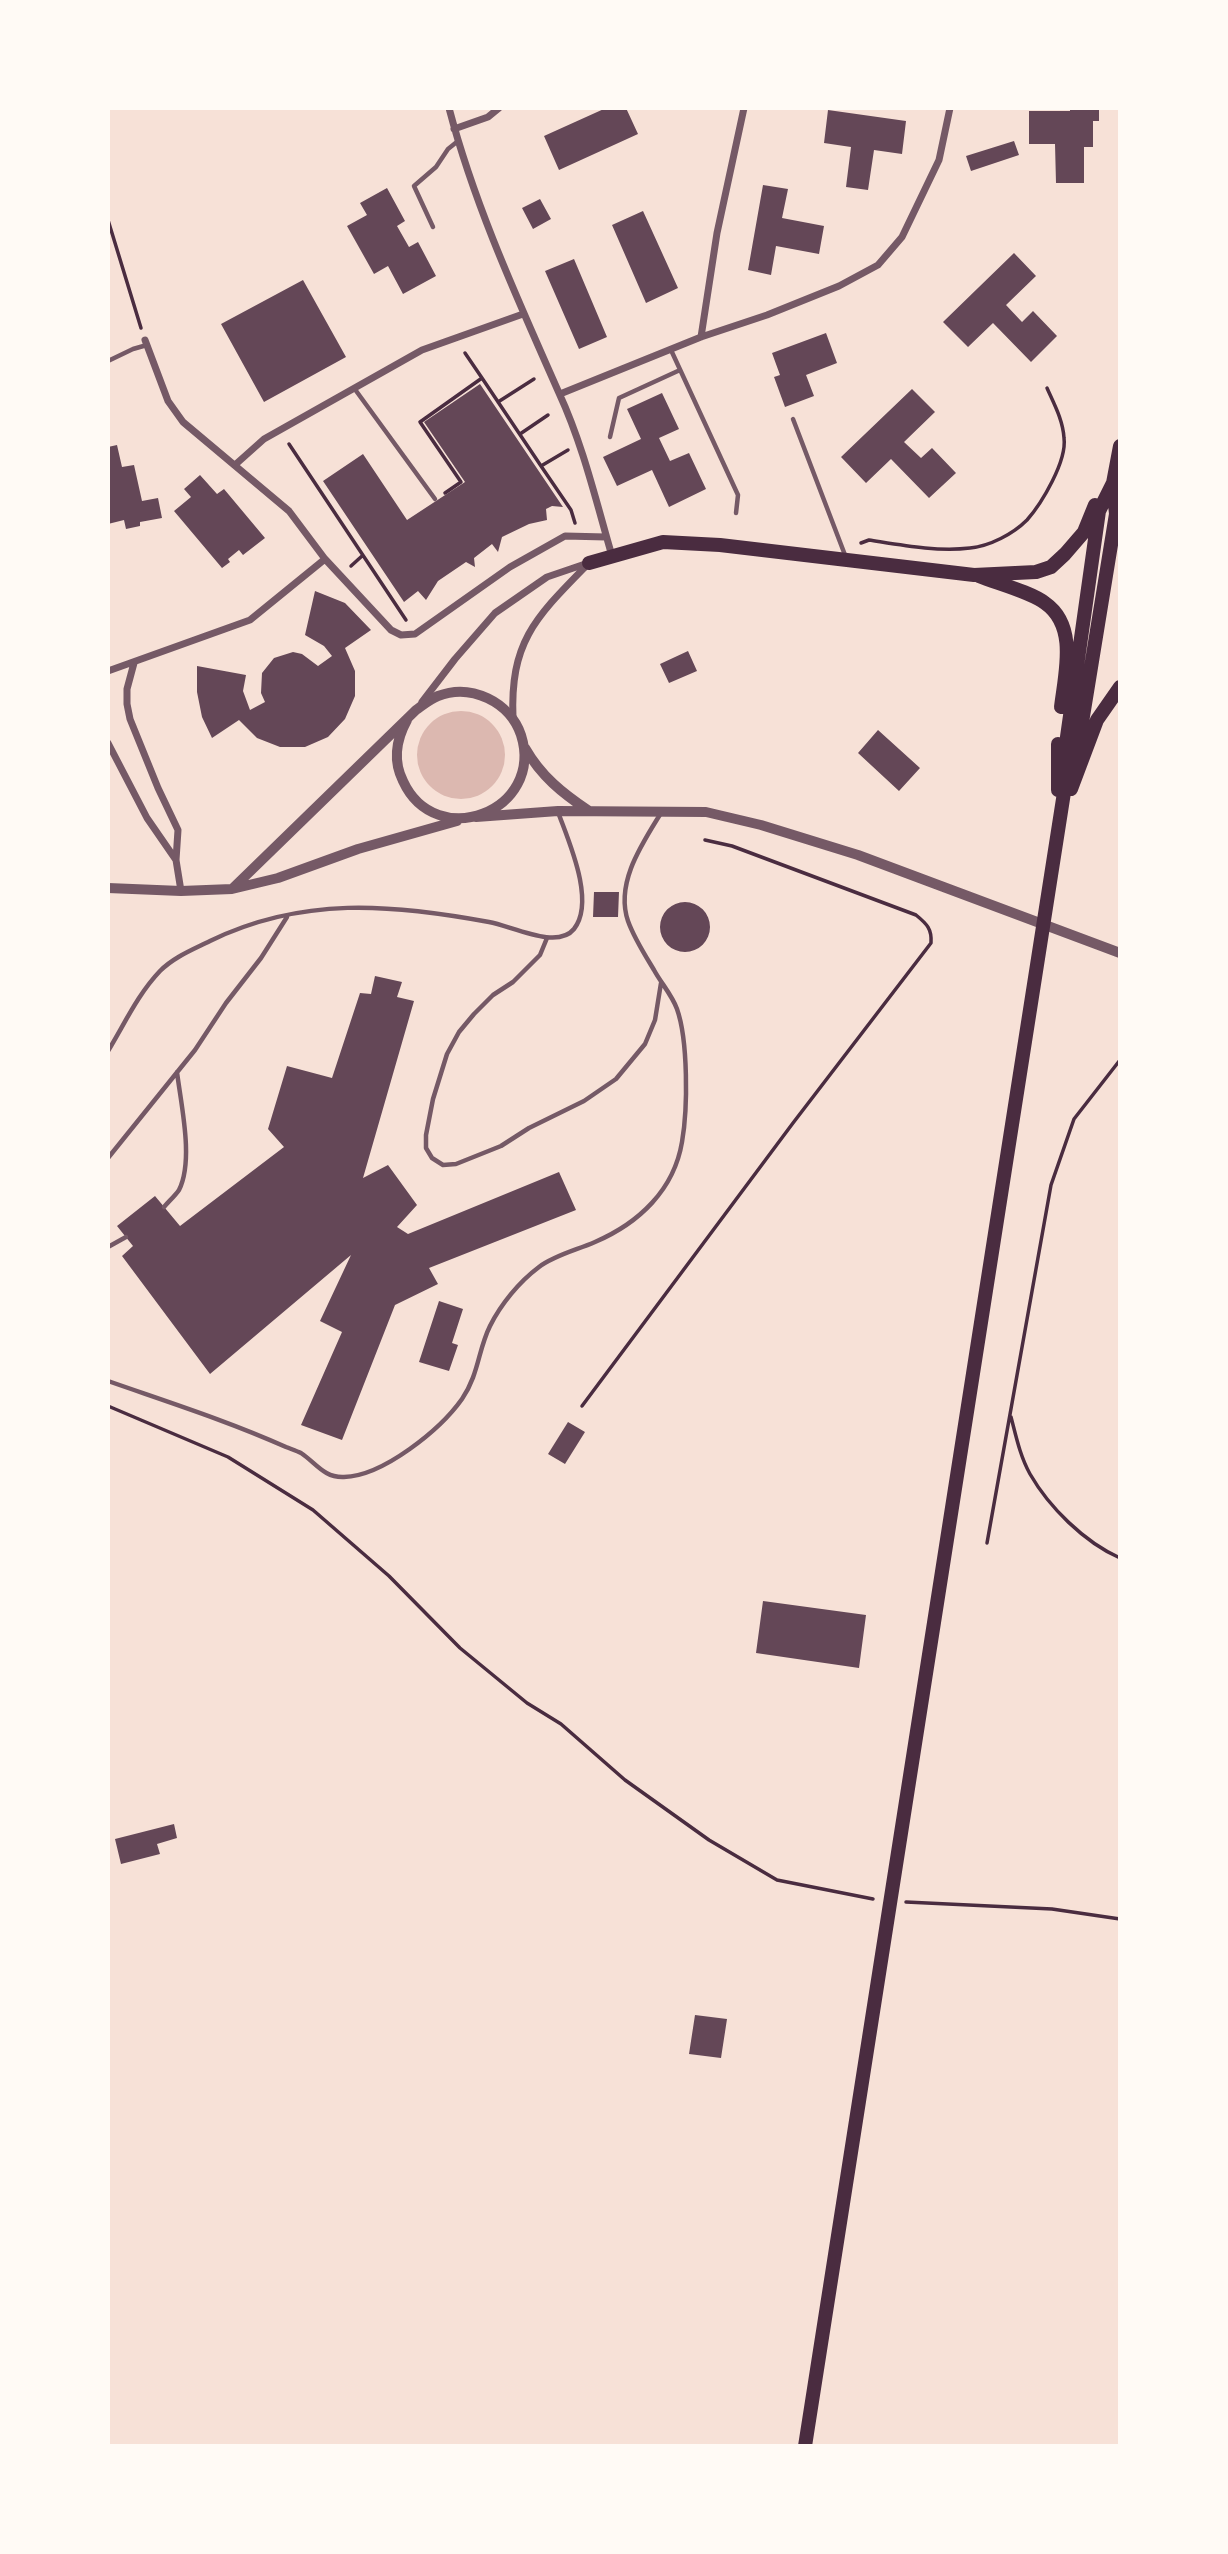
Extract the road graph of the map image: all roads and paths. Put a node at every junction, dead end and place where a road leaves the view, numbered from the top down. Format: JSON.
{"nodes":[{"id":1,"x":449,"y":108,"type":"edge"},
{"id":2,"x":499,"y":108,"type":"edge"},
{"id":3,"x":744,"y":108,"type":"edge"},
{"id":4,"x":950,"y":108,"type":"edge"},
{"id":5,"x":454,"y":129,"type":"junction"},
{"id":6,"x":458,"y":141,"type":"junction"},
{"id":7,"x":108,"y":220,"type":"edge"},
{"id":8,"x":433,"y":227,"type":"dead end"},
{"id":9,"x":523,"y":314,"type":"junction"},
{"id":10,"x":701,"y":337,"type":"junction"},
{"id":11,"x":146,"y":342,"type":"junction"},
{"id":12,"x":670,"y":349,"type":"junction"},
{"id":13,"x":465,"y":353,"type":"dead end"},
{"id":14,"x":108,"y":361,"type":"edge"},
{"id":15,"x":680,"y":370,"type":"junction"},
{"id":16,"x":482,"y":378,"type":"junction"},
{"id":17,"x":534,"y":379,"type":"dead end"},
{"id":18,"x":353,"y":387,"type":"junction"},
{"id":19,"x":1047,"y":388,"type":"dead end"},
{"id":20,"x":560,"y":394,"type":"junction"},
{"id":21,"x":498,"y":402,"type":"junction"},
{"id":22,"x":548,"y":415,"type":"dead end"},
{"id":23,"x":793,"y":419,"type":"dead end"},
{"id":24,"x":520,"y":434,"type":"junction"},
{"id":25,"x":610,"y":436,"type":"dead end"},
{"id":26,"x":289,"y":444,"type":"dead end"},
{"id":27,"x":579,"y":445,"type":"junction"},
{"id":28,"x":1119,"y":446,"type":"edge"},
{"id":29,"x":236,"y":464,"type":"junction"},
{"id":30,"x":541,"y":466,"type":"junction"},
{"id":31,"x":435,"y":499,"type":"joint"},
{"id":32,"x":736,"y":513,"type":"dead end"},
{"id":33,"x":579,"y":536,"type":"junction"},
{"id":34,"x":606,"y":537,"type":"junction"},
{"id":35,"x":611,"y":556,"type":"junction"},
{"id":36,"x":325,"y":559,"type":"junction"},
{"id":37,"x":846,"y":559,"type":"junction"},
{"id":38,"x":589,"y":563,"type":"junction"},
{"id":39,"x":974,"y":575,"type":"junction"},
{"id":40,"x":415,"y":634,"type":"junction"},
{"id":41,"x":134,"y":663,"type":"junction"},
{"id":42,"x":108,"y":671,"type":"edge"},
{"id":43,"x":1119,"y":687,"type":"edge"},
{"id":44,"x":416,"y":710,"type":"junction"},
{"id":45,"x":407,"y":720,"type":"junction"},
{"id":46,"x":513,"y":720,"type":"junction"},
{"id":47,"x":108,"y":743,"type":"edge"},
{"id":48,"x":523,"y":746,"type":"junction"},
{"id":49,"x":662,"y":810,"type":"junction"},
{"id":50,"x":558,"y":811,"type":"junction"},
{"id":51,"x":589,"y":811,"type":"junction"},
{"id":52,"x":476,"y":817,"type":"junction"},
{"id":53,"x":463,"y":819,"type":"junction"},
{"id":54,"x":1060,"y":820,"type":"junction"},
{"id":55,"x":705,"y":841,"type":"dead end"},
{"id":56,"x":176,"y":860,"type":"junction"},
{"id":57,"x":108,"y":888,"type":"edge"},
{"id":58,"x":232,"y":889,"type":"junction"},
{"id":59,"x":181,"y":891,"type":"junction"},
{"id":60,"x":288,"y":916,"type":"junction"},
{"id":61,"x":547,"y":938,"type":"junction"},
{"id":62,"x":1119,"y":953,"type":"edge"},
{"id":63,"x":661,"y":982,"type":"junction"},
{"id":64,"x":108,"y":1051,"type":"edge"},
{"id":65,"x":1119,"y":1060,"type":"edge"},
{"id":66,"x":177,"y":1072,"type":"junction"},
{"id":67,"x":108,"y":1158,"type":"edge"},
{"id":68,"x":164,"y":1207,"type":"dead end"},
{"id":69,"x":126,"y":1237,"type":"dead end"},
{"id":70,"x":108,"y":1247,"type":"edge"},
{"id":71,"x":108,"y":1381,"type":"edge"},
{"id":72,"x":108,"y":1406,"type":"edge"},
{"id":73,"x":582,"y":1406,"type":"dead end"},
{"id":74,"x":1011,"y":1415,"type":"junction"},
{"id":75,"x":987,"y":1543,"type":"dead end"},
{"id":76,"x":1119,"y":1558,"type":"edge"},
{"id":77,"x":879,"y":1900,"type":"dead end"},
{"id":78,"x":904,"y":1902,"type":"dead end"},
{"id":79,"x":1119,"y":1919,"type":"edge"},
{"id":80,"x":805,"y":2445,"type":"edge"}],
"edges":[{"from":1,"to":5,"type":"street"},
{"from":2,"to":5,"type":"street"},
{"from":3,"to":10,"type":"street"},
{"from":4,"to":10,"type":"street"},
{"from":5,"to":6,"type":"street"},
{"from":6,"to":8,"type":"lane"},
{"from":6,"to":9,"type":"street"},
{"from":7,"to":11,"type":"path"},
{"from":9,"to":18,"type":"street"},
{"from":9,"to":20,"type":"street"},
{"from":10,"to":12,"type":"street"},
{"from":11,"to":14,"type":"lane"},
{"from":11,"to":29,"type":"street"},
{"from":12,"to":15,"type":"lane"},
{"from":12,"to":20,"type":"street"},
{"from":13,"to":16,"type":"path"},
{"from":15,"to":25,"type":"lane"},
{"from":15,"to":32,"type":"lane"},
{"from":16,"to":21,"type":"path"},
{"from":16,"to":31,"type":"path"},
{"from":17,"to":21,"type":"path"},
{"from":18,"to":29,"type":"street"},
{"from":18,"to":31,"type":"lane"},
{"from":19,"to":37,"type":"path"},
{"from":20,"to":27,"type":"street"},
{"from":21,"to":24,"type":"path"},
{"from":22,"to":24,"type":"path"},
{"from":23,"to":37,"type":"lane"},
{"from":24,"to":30,"type":"path"},
{"from":26,"to":40,"type":"path"},
{"from":27,"to":30,"type":"path"},
{"from":27,"to":34,"type":"street"},
{"from":28,"to":39,"type":"main road"},
{"from":28,"to":54,"type":"main road"},
{"from":29,"to":36,"type":"street"},
{"from":30,"to":33,"type":"path"},
{"from":33,"to":34,"type":"street"},
{"from":33,"to":40,"type":"street"},
{"from":34,"to":35,"type":"street"},
{"from":35,"to":37,"type":"main road"},
{"from":35,"to":38,"type":"main road"},
{"from":36,"to":40,"type":"street"},
{"from":36,"to":41,"type":"street"},
{"from":37,"to":39,"type":"main road"},
{"from":38,"to":44,"type":"street"},
{"from":38,"to":46,"type":"street"},
{"from":39,"to":54,"type":"main road"},
{"from":41,"to":42,"type":"street"},
{"from":41,"to":56,"type":"street"},
{"from":43,"to":54,"type":"main road"},
{"from":44,"to":45,"type":"street"},
{"from":44,"to":46,"type":"street"},
{"from":45,"to":53,"type":"street"},
{"from":45,"to":58,"type":"street"},
{"from":46,"to":48,"type":"street"},
{"from":47,"to":56,"type":"street"},
{"from":48,"to":51,"type":"street"},
{"from":48,"to":52,"type":"street"},
{"from":49,"to":51,"type":"street"},
{"from":49,"to":62,"type":"street"},
{"from":49,"to":63,"type":"lane"},
{"from":50,"to":51,"type":"street"},
{"from":50,"to":52,"type":"street"},
{"from":50,"to":61,"type":"lane"},
{"from":52,"to":53,"type":"street"},
{"from":53,"to":58,"type":"street"},
{"from":54,"to":80,"type":"main road"},
{"from":55,"to":73,"type":"path"},
{"from":56,"to":59,"type":"street"},
{"from":57,"to":59,"type":"street"},
{"from":58,"to":59,"type":"street"},
{"from":60,"to":61,"type":"lane"},
{"from":60,"to":64,"type":"lane"},
{"from":60,"to":66,"type":"lane"},
{"from":61,"to":63,"type":"lane"},
{"from":63,"to":71,"type":"lane"},
{"from":65,"to":74,"type":"path"},
{"from":66,"to":67,"type":"lane"},
{"from":66,"to":68,"type":"lane"},
{"from":69,"to":70,"type":"lane"},
{"from":72,"to":77,"type":"path"},
{"from":74,"to":75,"type":"path"},
{"from":74,"to":76,"type":"path"},
{"from":78,"to":79,"type":"path"}]}
